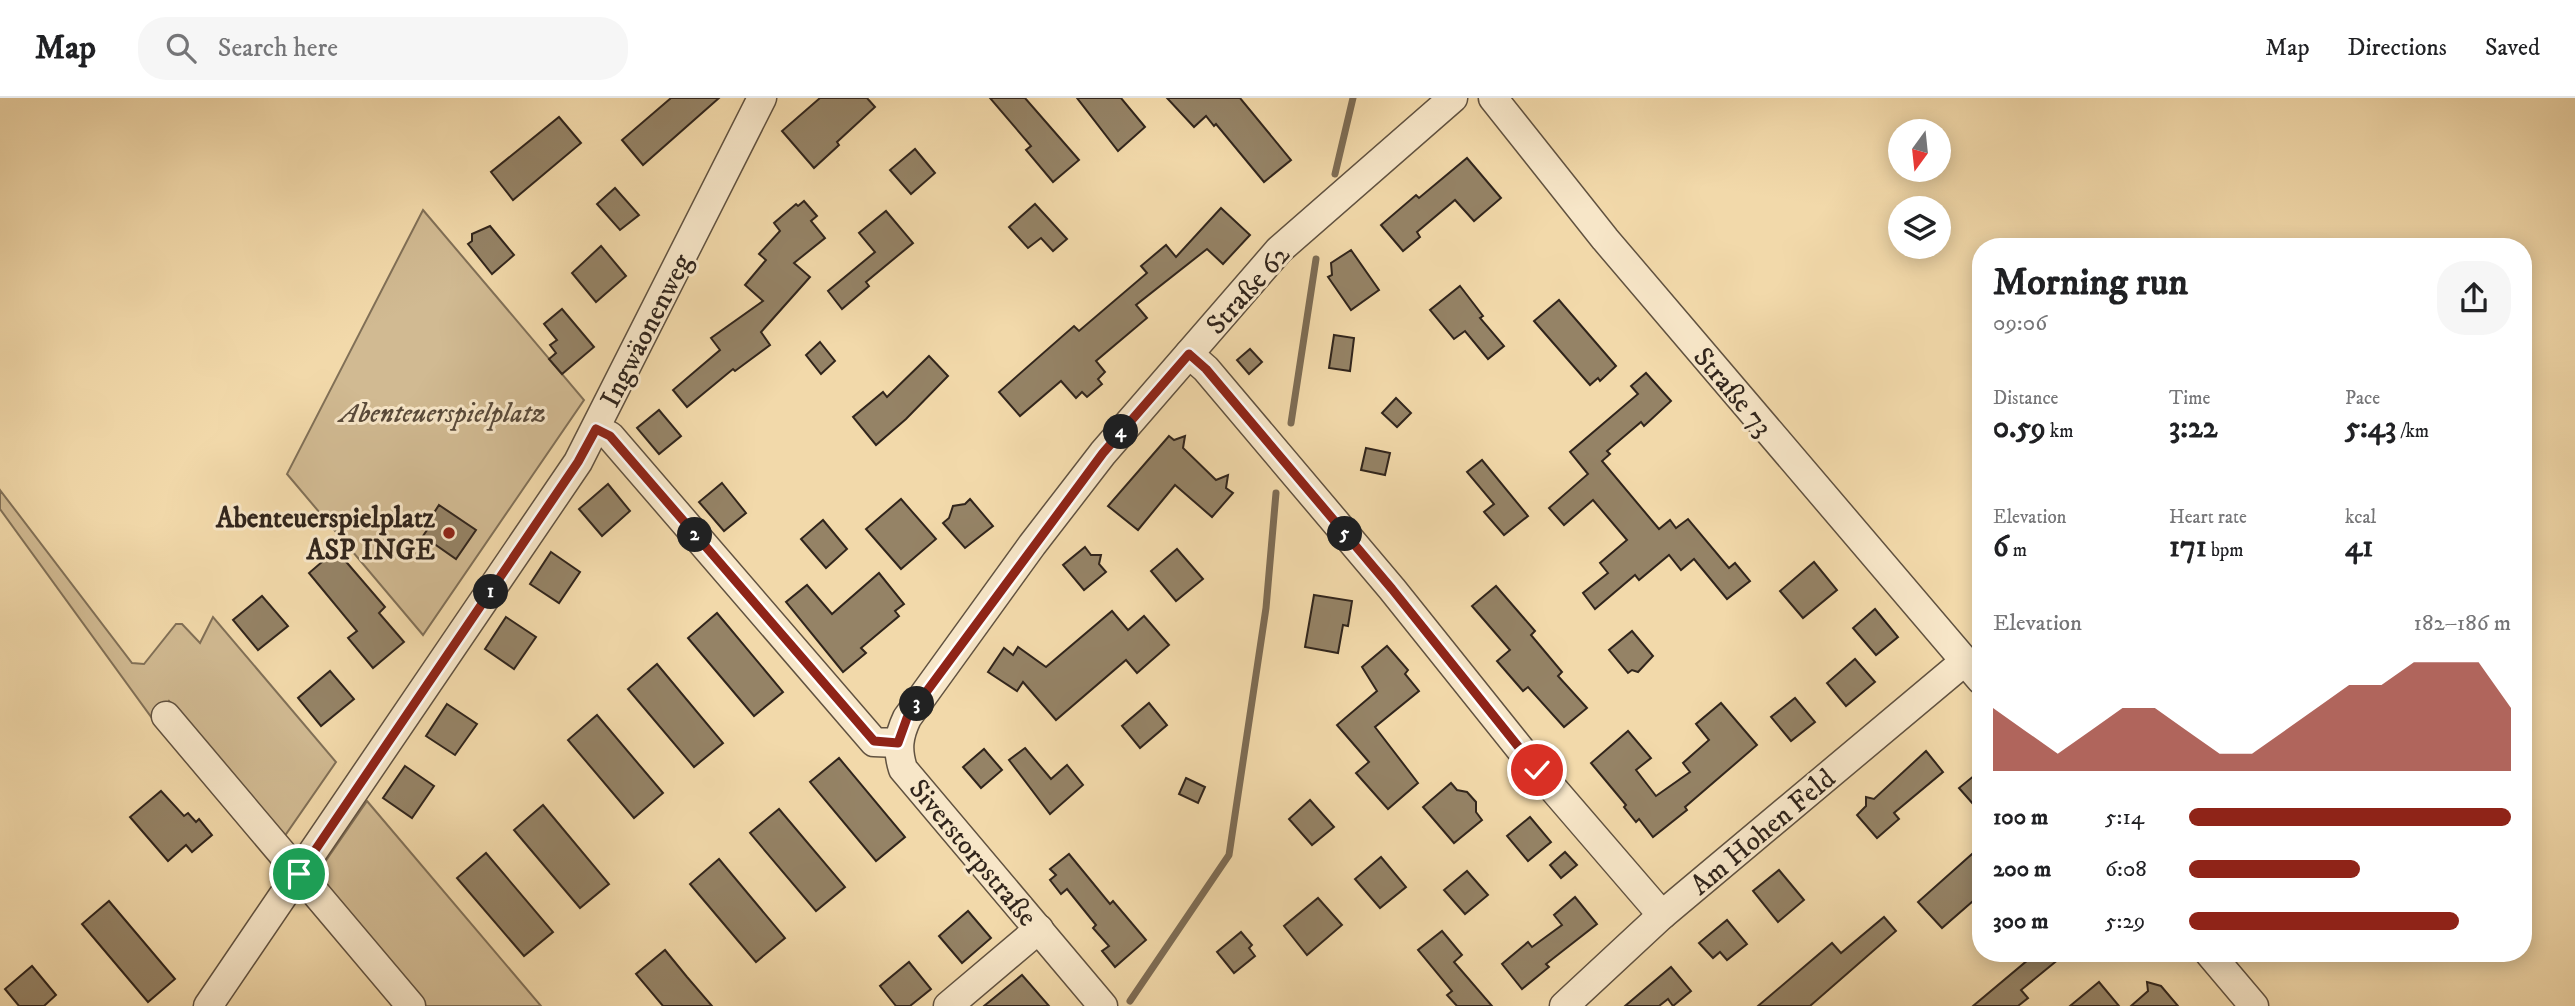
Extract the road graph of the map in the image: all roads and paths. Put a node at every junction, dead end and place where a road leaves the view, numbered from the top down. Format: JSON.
{"nodes":[{"id":1,"x":762,"y":98,"type":"edge"},
{"id":2,"x":1453,"y":98,"type":"edge"},
{"id":3,"x":1493,"y":98,"type":"edge"},
{"id":4,"x":1189,"y":354,"type":"junction"},
{"id":5,"x":596,"y":429,"type":"junction"},
{"id":6,"x":1972,"y":670,"type":"edge"},
{"id":7,"x":1972,"y":672,"type":"edge"},
{"id":8,"x":166,"y":716,"type":"dead end"},
{"id":9,"x":898,"y":743,"type":"junction"},
{"id":10,"x":299,"y":874,"type":"junction"},
{"id":11,"x":1662,"y":915,"type":"junction"},
{"id":12,"x":1039,"y":929,"type":"junction"},
{"id":13,"x":2215,"y":962,"type":"edge"},
{"id":14,"x":2238,"y":1000,"type":"edge"},
{"id":15,"x":208,"y":1006,"type":"edge"},
{"id":16,"x":411,"y":1006,"type":"edge"},
{"id":17,"x":948,"y":1006,"type":"edge"},
{"id":18,"x":1103,"y":1006,"type":"edge"},
{"id":19,"x":1564,"y":1006,"type":"edge"}],
"edges":[{"from":1,"to":5,"type":"street","name":"Ingwäonenweg"},
{"from":2,"to":4,"type":"street","name":"Straße 62"},
{"from":3,"to":6,"type":"street","name":"Straße 73"},
{"from":4,"to":9,"type":"street","name":"Straße 62"},
{"from":4,"to":11,"type":"street"},
{"from":5,"to":9,"type":"street","name":"Siverstorpstraße"},
{"from":5,"to":10,"type":"street","name":"Ingwäonenweg"},
{"from":7,"to":11,"type":"street","name":"Am Hohen Feld"},
{"from":8,"to":10,"type":"street"},
{"from":9,"to":12,"type":"street","name":"Siverstorpstraße"},
{"from":10,"to":15,"type":"street","name":"Ingwäonenweg"},
{"from":10,"to":16,"type":"street"},
{"from":11,"to":19,"type":"street","name":"Am Hohen Feld"},
{"from":12,"to":17,"type":"street"},
{"from":12,"to":18,"type":"street","name":"Siverstorpstraße"},
{"from":13,"to":14,"type":"street"}]}
